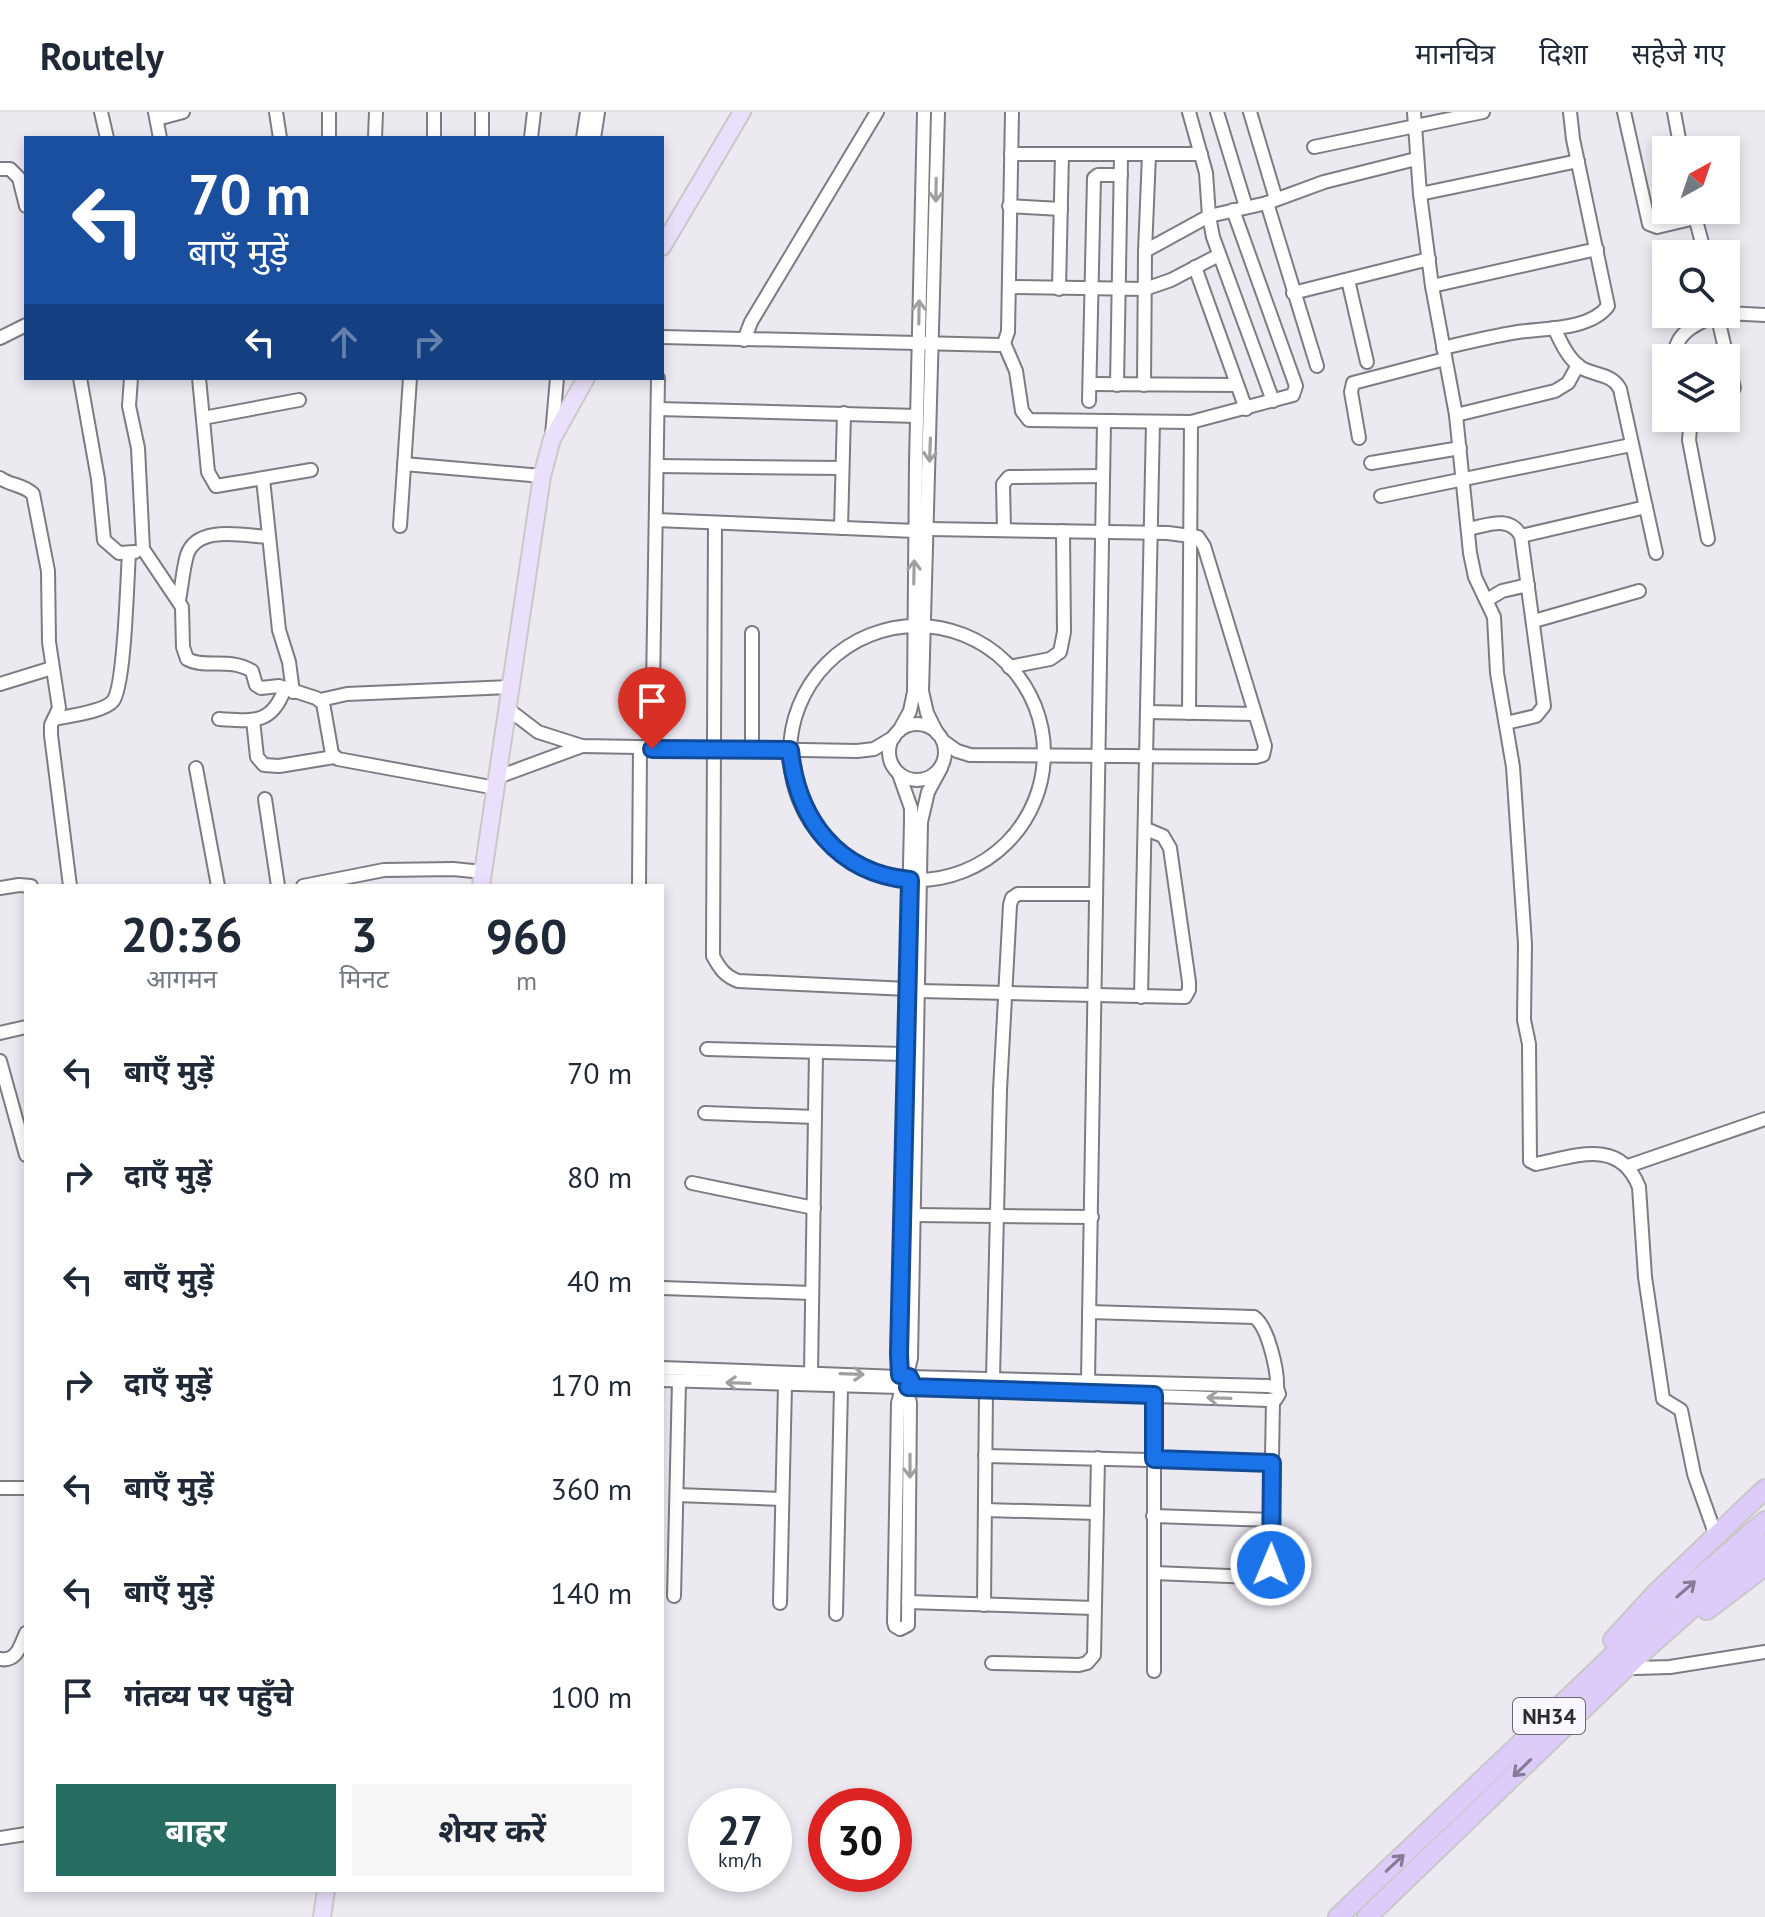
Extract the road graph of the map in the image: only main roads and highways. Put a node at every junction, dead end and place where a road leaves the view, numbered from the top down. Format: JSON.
{"nodes":[{"id":1,"x":742,"y":112,"type":"edge"},
{"id":2,"x":664,"y":244,"type":"edge"},
{"id":3,"x":585,"y":380,"type":"edge"},
{"id":4,"x":482,"y":879,"type":"edge"},
{"id":5,"x":1765,"y":1489,"type":"edge"},
{"id":6,"x":1765,"y":1521,"type":"edge"},
{"id":7,"x":1765,"y":1544,"type":"edge"},
{"id":8,"x":1765,"y":1566,"type":"edge"},
{"id":9,"x":1568,"y":1724,"type":"junction"},
{"id":10,"x":1506,"y":1757,"type":"junction"},
{"id":11,"x":326,"y":1892,"type":"edge"},
{"id":12,"x":322,"y":1917,"type":"edge"},
{"id":13,"x":1338,"y":1917,"type":"edge"},
{"id":14,"x":1367,"y":1917,"type":"edge"}],
"edges":[{"from":1,"to":2,"type":"main road"},
{"from":3,"to":4,"type":"main road"},
{"from":5,"to":10,"type":"highway"},
{"from":10,"to":6,"type":"highway","number":"NH34","one_way":true},
{"from":7,"to":9,"type":"highway","number":"NH34"},
{"from":8,"to":9,"type":"highway"},
{"from":9,"to":14,"type":"highway","number":"NH34","one_way":true},
{"from":13,"to":10,"type":"highway","number":"NH34","one_way":true},
{"from":11,"to":12,"type":"main road"}]}
